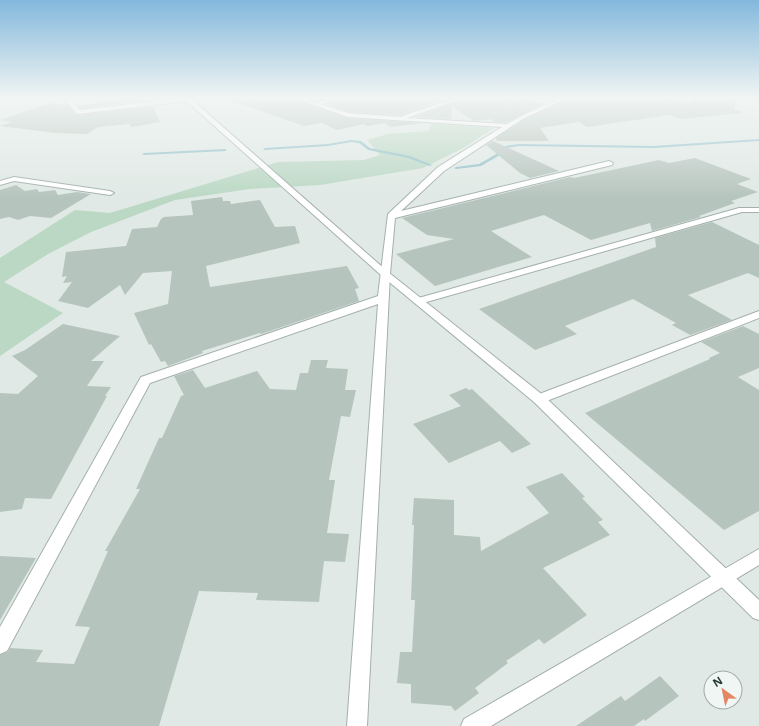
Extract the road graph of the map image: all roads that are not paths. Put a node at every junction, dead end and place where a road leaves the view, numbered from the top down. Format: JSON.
{"nodes":[{"id":1,"x":223,"y":131,"type":"edge"},
{"id":2,"x":502,"y":131,"type":"edge"},
{"id":3,"x":609,"y":163,"type":"dead end"},
{"id":4,"x":0,"y":183,"type":"edge"},
{"id":5,"x":110,"y":193,"type":"dead end"},
{"id":6,"x":742,"y":210,"type":"junction"},
{"id":7,"x":759,"y":210,"type":"edge"},
{"id":8,"x":391,"y":216,"type":"junction"},
{"id":9,"x":759,"y":217,"type":"edge"},
{"id":10,"x":385,"y":274,"type":"junction"},
{"id":11,"x":384,"y":298,"type":"junction"},
{"id":12,"x":419,"y":301,"type":"junction"},
{"id":13,"x":759,"y":314,"type":"edge"},
{"id":14,"x":539,"y":399,"type":"junction"},
{"id":15,"x":759,"y":556,"type":"edge"},
{"id":16,"x":723,"y":578,"type":"junction"},
{"id":17,"x":759,"y":612,"type":"edge"},
{"id":18,"x":0,"y":645,"type":"edge"},
{"id":19,"x":357,"y":726,"type":"edge"},
{"id":20,"x":471,"y":726,"type":"edge"}],
"edges":[{"from":1,"to":10,"type":"street"},
{"from":2,"to":8,"type":"street"},
{"from":3,"to":8,"type":"street"},
{"from":4,"to":5,"type":"street"},
{"from":6,"to":7,"type":"street"},
{"from":6,"to":9,"type":"street"},
{"from":6,"to":12,"type":"street"},
{"from":8,"to":10,"type":"street"},
{"from":10,"to":11,"type":"street"},
{"from":10,"to":12,"type":"street"},
{"from":11,"to":18,"type":"street"},
{"from":11,"to":19,"type":"street"},
{"from":12,"to":14,"type":"street"},
{"from":13,"to":14,"type":"street"},
{"from":14,"to":16,"type":"street"},
{"from":15,"to":16,"type":"street"},
{"from":16,"to":17,"type":"street"},
{"from":16,"to":20,"type":"street"}]}
